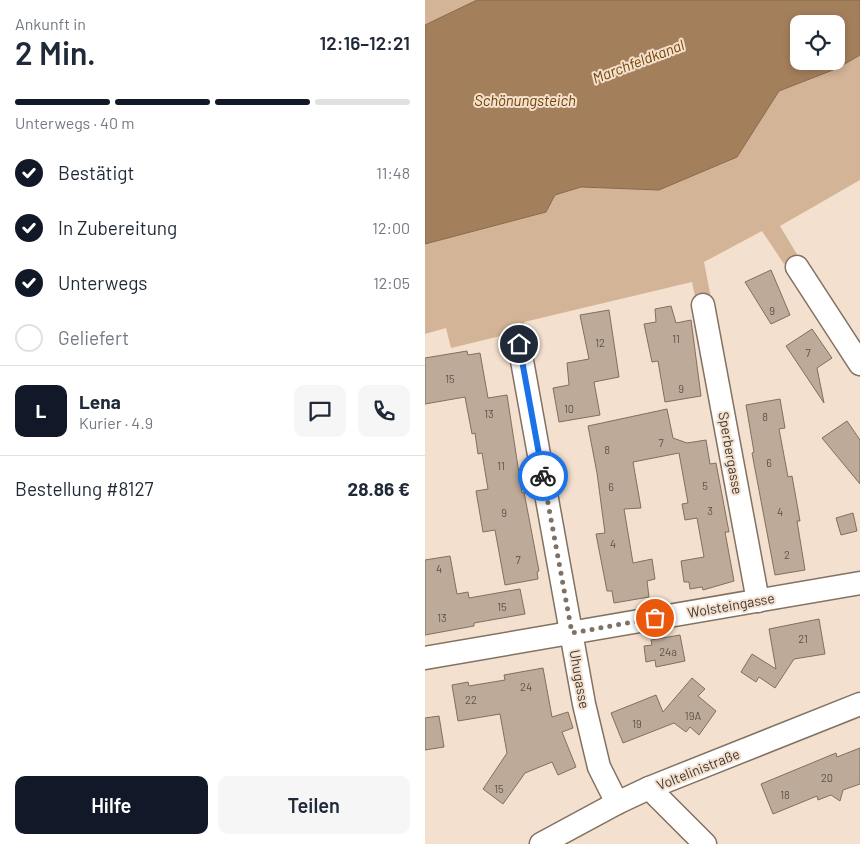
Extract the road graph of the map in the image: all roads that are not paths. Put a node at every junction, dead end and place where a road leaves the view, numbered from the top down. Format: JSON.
{"nodes":[{"id":1,"x":797,"y":267,"type":"dead end"},
{"id":2,"x":703,"y":305,"type":"dead end"},
{"id":3,"x":519,"y":344,"type":"dead end"},
{"id":4,"x":860,"y":364,"type":"edge"},
{"id":5,"x":860,"y":583,"type":"edge"},
{"id":6,"x":758,"y":601,"type":"junction"},
{"id":7,"x":572,"y":633,"type":"junction"},
{"id":8,"x":425,"y":658,"type":"edge"},
{"id":9,"x":860,"y":704,"type":"edge"},
{"id":10,"x":649,"y":788,"type":"junction"},
{"id":11,"x":617,"y":803,"type":"junction"},
{"id":12,"x":541,"y":844,"type":"edge"},
{"id":13,"x":705,"y":844,"type":"edge"}],
"edges":[{"from":1,"to":4,"type":"street"},
{"from":2,"to":6,"type":"street","name":"Sperbergasse"},
{"from":3,"to":7,"type":"street","name":"Uhugasse"},
{"from":5,"to":6,"type":"street","name":"Wolsteingasse"},
{"from":6,"to":7,"type":"street","name":"Wolsteingasse"},
{"from":7,"to":8,"type":"street","name":"Wolsteingasse"},
{"from":7,"to":11,"type":"street","name":"Uhugasse"},
{"from":9,"to":10,"type":"street","name":"Voltelinistraße"},
{"from":10,"to":11,"type":"street","name":"Voltelinistraße"},
{"from":10,"to":13,"type":"street"},
{"from":11,"to":12,"type":"street","name":"Voltelinistraße"}]}
